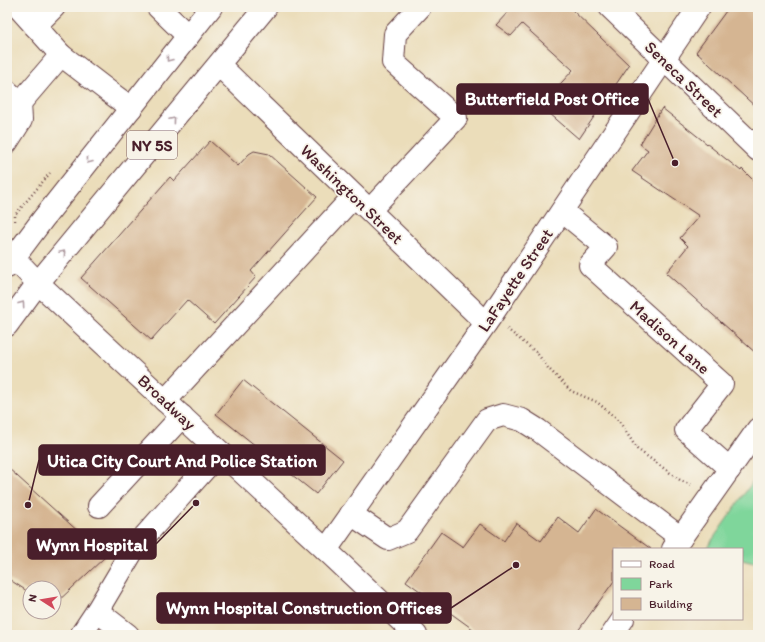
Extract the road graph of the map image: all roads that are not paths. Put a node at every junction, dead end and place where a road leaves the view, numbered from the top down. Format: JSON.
{"nodes":[{"id":1,"x":18,"y":7,"type":"edge"},
{"id":2,"x":54,"y":7,"type":"edge"},
{"id":3,"x":158,"y":7,"type":"edge"},
{"id":4,"x":211,"y":7,"type":"edge"},
{"id":5,"x":266,"y":7,"type":"edge"},
{"id":6,"x":420,"y":7,"type":"edge"},
{"id":7,"x":610,"y":7,"type":"edge"},
{"id":8,"x":699,"y":7,"type":"edge"},
{"id":9,"x":35,"y":26,"type":"junction"},
{"id":10,"x":188,"y":36,"type":"junction"},
{"id":11,"x":61,"y":55,"type":"junction"},
{"id":12,"x":664,"y":59,"type":"junction"},
{"id":13,"x":219,"y":64,"type":"junction"},
{"id":14,"x":14,"y":97,"type":"edge"},
{"id":15,"x":131,"y":108,"type":"junction"},
{"id":16,"x":7,"y":142,"type":"edge"},
{"id":17,"x":758,"y":150,"type":"edge"},
{"id":18,"x":354,"y":196,"type":"junction"},
{"id":19,"x":370,"y":210,"type":"junction"},
{"id":20,"x":562,"y":211,"type":"junction"},
{"id":21,"x":9,"y":259,"type":"edge"},
{"id":22,"x":38,"y":283,"type":"junction"},
{"id":23,"x":7,"y":325,"type":"edge"},
{"id":24,"x":495,"y":325,"type":"junction"},
{"id":25,"x":165,"y":401,"type":"junction"},
{"id":26,"x":182,"y":416,"type":"junction"},
{"id":27,"x":758,"y":429,"type":"edge"},
{"id":28,"x":220,"y":452,"type":"junction"},
{"id":29,"x":730,"y":469,"type":"junction"},
{"id":30,"x":98,"y":506,"type":"dead end"},
{"id":31,"x":351,"y":514,"type":"junction"},
{"id":32,"x":677,"y":544,"type":"edge"},
{"id":33,"x":326,"y":550,"type":"junction"},
{"id":34,"x":97,"y":610,"type":"junction"},
{"id":35,"x":622,"y":620,"type":"edge"},
{"id":36,"x":81,"y":635,"type":"edge"},
{"id":37,"x":128,"y":635,"type":"edge"},
{"id":38,"x":416,"y":635,"type":"edge"},
{"id":39,"x":612,"y":635,"type":"edge"}],
"edges":[{"from":1,"to":9,"type":"street"},
{"from":2,"to":9,"type":"street"},
{"from":3,"to":10,"type":"street"},
{"from":4,"to":10,"type":"street","number":"NY 5S"},
{"from":5,"to":13,"type":"street","number":"NY 5S"},
{"from":6,"to":19,"type":"street"},
{"from":7,"to":12,"type":"street","name":"Seneca Street"},
{"from":8,"to":12,"type":"street","name":"LaFayette Street"},
{"from":9,"to":11,"type":"street"},
{"from":10,"to":15,"type":"street","number":"NY 5S","one_way":true},
{"from":11,"to":14,"type":"street"},
{"from":11,"to":15,"type":"street"},
{"from":12,"to":17,"type":"street","name":"Seneca Street"},
{"from":12,"to":20,"type":"street","name":"LaFayette Street"},
{"from":13,"to":18,"type":"street","name":"Washington Street"},
{"from":22,"to":13,"type":"street","number":"NY 5S","one_way":true},
{"from":14,"to":16,"type":"street"},
{"from":15,"to":21,"type":"street","number":"NY 5S","one_way":true},
{"from":18,"to":19,"type":"street","name":"Washington Street"},
{"from":18,"to":25,"type":"street"},
{"from":19,"to":24,"type":"street","name":"Washington Street"},
{"from":20,"to":24,"type":"street","name":"LaFayette Street"},
{"from":20,"to":29,"type":"street","name":"Madison Lane"},
{"from":21,"to":22,"type":"street","name":"Broadway"},
{"from":23,"to":22,"type":"street","number":"NY 5S","one_way":true},
{"from":22,"to":25,"type":"street","name":"Broadway"},
{"from":24,"to":31,"type":"street","name":"LaFayette Street"},
{"from":25,"to":26,"type":"street","name":"Broadway"},
{"from":26,"to":28,"type":"street","name":"Broadway"},
{"from":26,"to":30,"type":"street"},
{"from":27,"to":29,"type":"street"},
{"from":28,"to":33,"type":"street","name":"Broadway"},
{"from":28,"to":34,"type":"street"},
{"from":29,"to":32,"type":"street"},
{"from":31,"to":32,"type":"street"},
{"from":31,"to":33,"type":"street","name":"LaFayette Street"},
{"from":33,"to":38,"type":"street","name":"Broadway"},
{"from":34,"to":36,"type":"street"},
{"from":34,"to":37,"type":"street"},
{"from":35,"to":39,"type":"street"}]}
